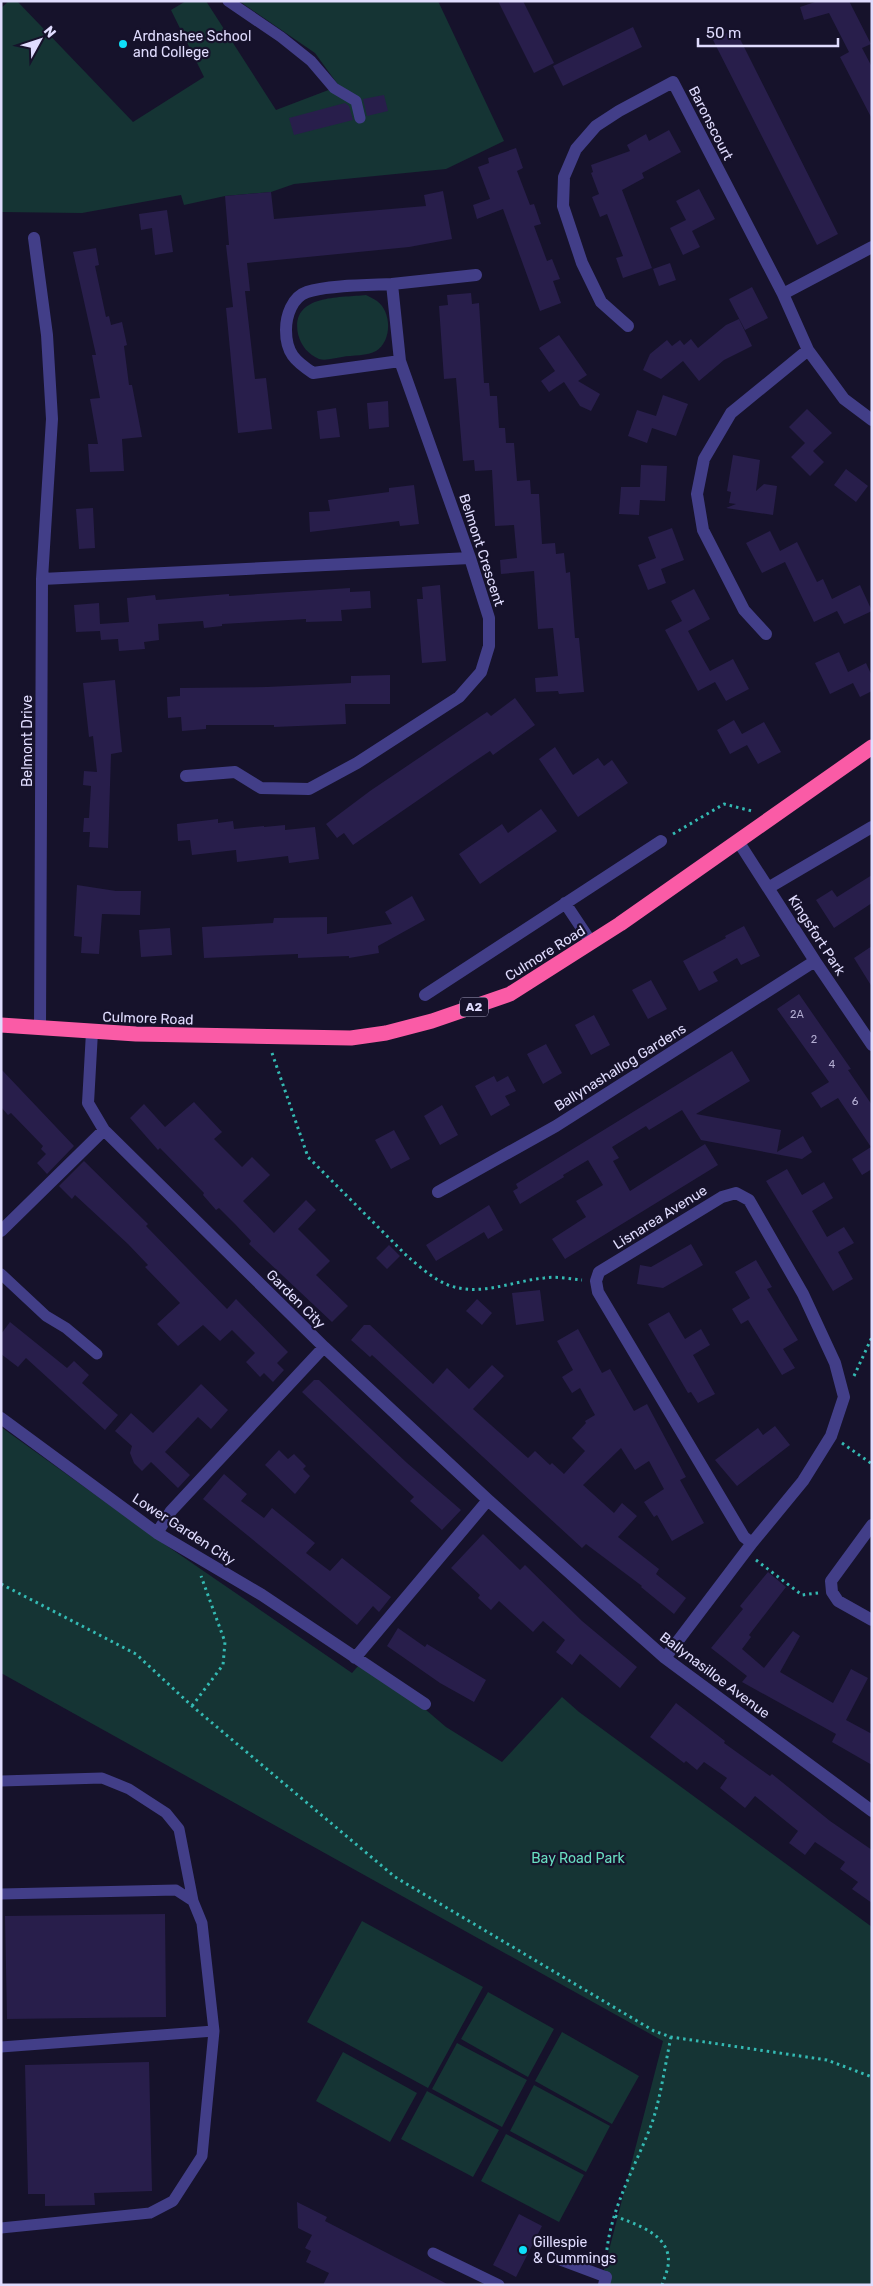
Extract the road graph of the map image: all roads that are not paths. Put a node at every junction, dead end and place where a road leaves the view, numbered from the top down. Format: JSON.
{"nodes":[{"id":1,"x":228,"y":1,"type":"edge"},
{"id":2,"x":360,"y":118,"type":"dead end"},
{"id":3,"x":34,"y":238,"type":"dead end"},
{"id":4,"x":872,"y":247,"type":"edge"},
{"id":5,"x":476,"y":275,"type":"dead end"},
{"id":6,"x":392,"y":284,"type":"junction"},
{"id":7,"x":783,"y":294,"type":"junction"},
{"id":8,"x":628,"y":326,"type":"dead end"},
{"id":9,"x":808,"y":350,"type":"junction"},
{"id":10,"x":400,"y":361,"type":"junction"},
{"id":11,"x":872,"y":420,"type":"edge"},
{"id":12,"x":470,"y":558,"type":"junction"},
{"id":13,"x":42,"y":578,"type":"junction"},
{"id":14,"x":766,"y":634,"type":"dead end"},
{"id":15,"x":872,"y":747,"type":"edge"},
{"id":16,"x":186,"y":776,"type":"dead end"},
{"id":17,"x":872,"y":827,"type":"edge"},
{"id":18,"x":661,"y":841,"type":"road end"},
{"id":19,"x":738,"y":841,"type":"junction"},
{"id":20,"x":768,"y":888,"type":"junction"},
{"id":21,"x":565,"y":903,"type":"junction"},
{"id":22,"x":591,"y":942,"type":"junction"},
{"id":23,"x":815,"y":961,"type":"junction"},
{"id":24,"x":425,"y":995,"type":"dead end"},
{"id":25,"x":1,"y":1026,"type":"edge"},
{"id":26,"x":40,"y":1028,"type":"junction"},
{"id":27,"x":92,"y":1032,"type":"junction"},
{"id":28,"x":872,"y":1044,"type":"edge"},
{"id":29,"x":104,"y":1130,"type":"junction"},
{"id":30,"x":438,"y":1192,"type":"dead end"},
{"id":31,"x":1,"y":1231,"type":"edge"},
{"id":32,"x":1,"y":1274,"type":"edge"},
{"id":33,"x":324,"y":1347,"type":"junction"},
{"id":34,"x":97,"y":1354,"type":"dead end"},
{"id":35,"x":1,"y":1418,"type":"edge"},
{"id":36,"x":488,"y":1500,"type":"junction"},
{"id":37,"x":872,"y":1525,"type":"edge"},
{"id":38,"x":157,"y":1533,"type":"junction"},
{"id":39,"x":749,"y":1548,"type":"junction"},
{"id":40,"x":548,"y":1553,"type":"joint"},
{"id":41,"x":872,"y":1620,"type":"edge"},
{"id":42,"x":355,"y":1658,"type":"junction"},
{"id":43,"x":665,"y":1658,"type":"junction"},
{"id":44,"x":425,"y":1704,"type":"dead end"},
{"id":45,"x":1,"y":1782,"type":"edge"},
{"id":46,"x":872,"y":1811,"type":"edge"},
{"id":47,"x":1,"y":1894,"type":"edge"},
{"id":48,"x":193,"y":1902,"type":"junction"},
{"id":49,"x":214,"y":2031,"type":"junction"},
{"id":50,"x":1,"y":2047,"type":"edge"},
{"id":51,"x":1,"y":2228,"type":"edge"},
{"id":52,"x":432,"y":2253,"type":"dead end"},
{"id":53,"x":558,"y":2259,"type":"dead end"},
{"id":54,"x":605,"y":2281,"type":"edge"},
{"id":55,"x":499,"y":2285,"type":"edge"}],
"edges":[{"from":1,"to":2,"type":"lane"},
{"from":3,"to":13,"type":"street","name":"Belmont Drive"},
{"from":4,"to":7,"type":"street"},
{"from":5,"to":6,"type":"street"},
{"from":6,"to":10,"type":"street","name":"Belmont Crescent"},
{"from":6,"to":10,"type":"street"},
{"from":7,"to":8,"type":"street","name":"Baronscourt"},
{"from":7,"to":9,"type":"street","name":"Baronscourt"},
{"from":9,"to":11,"type":"street","name":"Baronscourt"},
{"from":9,"to":14,"type":"street"},
{"from":10,"to":12,"type":"street","name":"Belmont Crescent"},
{"from":12,"to":13,"type":"street"},
{"from":12,"to":16,"type":"street","name":"Belmont Crescent"},
{"from":13,"to":26,"type":"street","name":"Belmont Drive"},
{"from":15,"to":19,"type":"highway","name":"Culmore Road","number":"A2"},
{"from":17,"to":20,"type":"street"},
{"from":18,"to":21,"type":"street"},
{"from":19,"to":20,"type":"street","name":"Kingsfort Park"},
{"from":19,"to":22,"type":"highway","name":"Culmore Road","number":"A2"},
{"from":20,"to":23,"type":"street","name":"Kingsfort Park"},
{"from":21,"to":22,"type":"street"},
{"from":21,"to":24,"type":"street"},
{"from":22,"to":27,"type":"highway","name":"Culmore Road","number":"A2"},
{"from":23,"to":28,"type":"street","name":"Kingsfort Park"},
{"from":23,"to":30,"type":"street","name":"Ballynashallog Gardens"},
{"from":25,"to":26,"type":"highway","name":"Culmore Road","number":"A2"},
{"from":26,"to":27,"type":"highway","name":"Culmore Road","number":"A2"},
{"from":27,"to":29,"type":"street","name":"Garden City"},
{"from":29,"to":31,"type":"street"},
{"from":29,"to":33,"type":"street","name":"Garden City"},
{"from":32,"to":34,"type":"lane"},
{"from":33,"to":36,"type":"street","name":"Garden City"},
{"from":33,"to":38,"type":"street"},
{"from":35,"to":38,"type":"street","name":"Lower Garden City"},
{"from":36,"to":40,"type":"street","name":"Garden City"},
{"from":36,"to":42,"type":"street"},
{"from":37,"to":41,"type":"street"},
{"from":38,"to":42,"type":"street","name":"Lower Garden City"},
{"from":39,"to":39,"type":"street","name":"Lisnarea Avenue"},
{"from":39,"to":43,"type":"street"},
{"from":40,"to":43,"type":"street","name":"Ballynasilloe Avenue"},
{"from":42,"to":44,"type":"street","name":"Lower Garden City"},
{"from":43,"to":46,"type":"street","name":"Ballynasilloe Avenue"},
{"from":45,"to":48,"type":"lane"},
{"from":47,"to":48,"type":"lane"},
{"from":48,"to":49,"type":"lane"},
{"from":49,"to":50,"type":"lane"},
{"from":49,"to":51,"type":"lane"},
{"from":52,"to":55,"type":"lane"},
{"from":53,"to":54,"type":"lane"}]}
